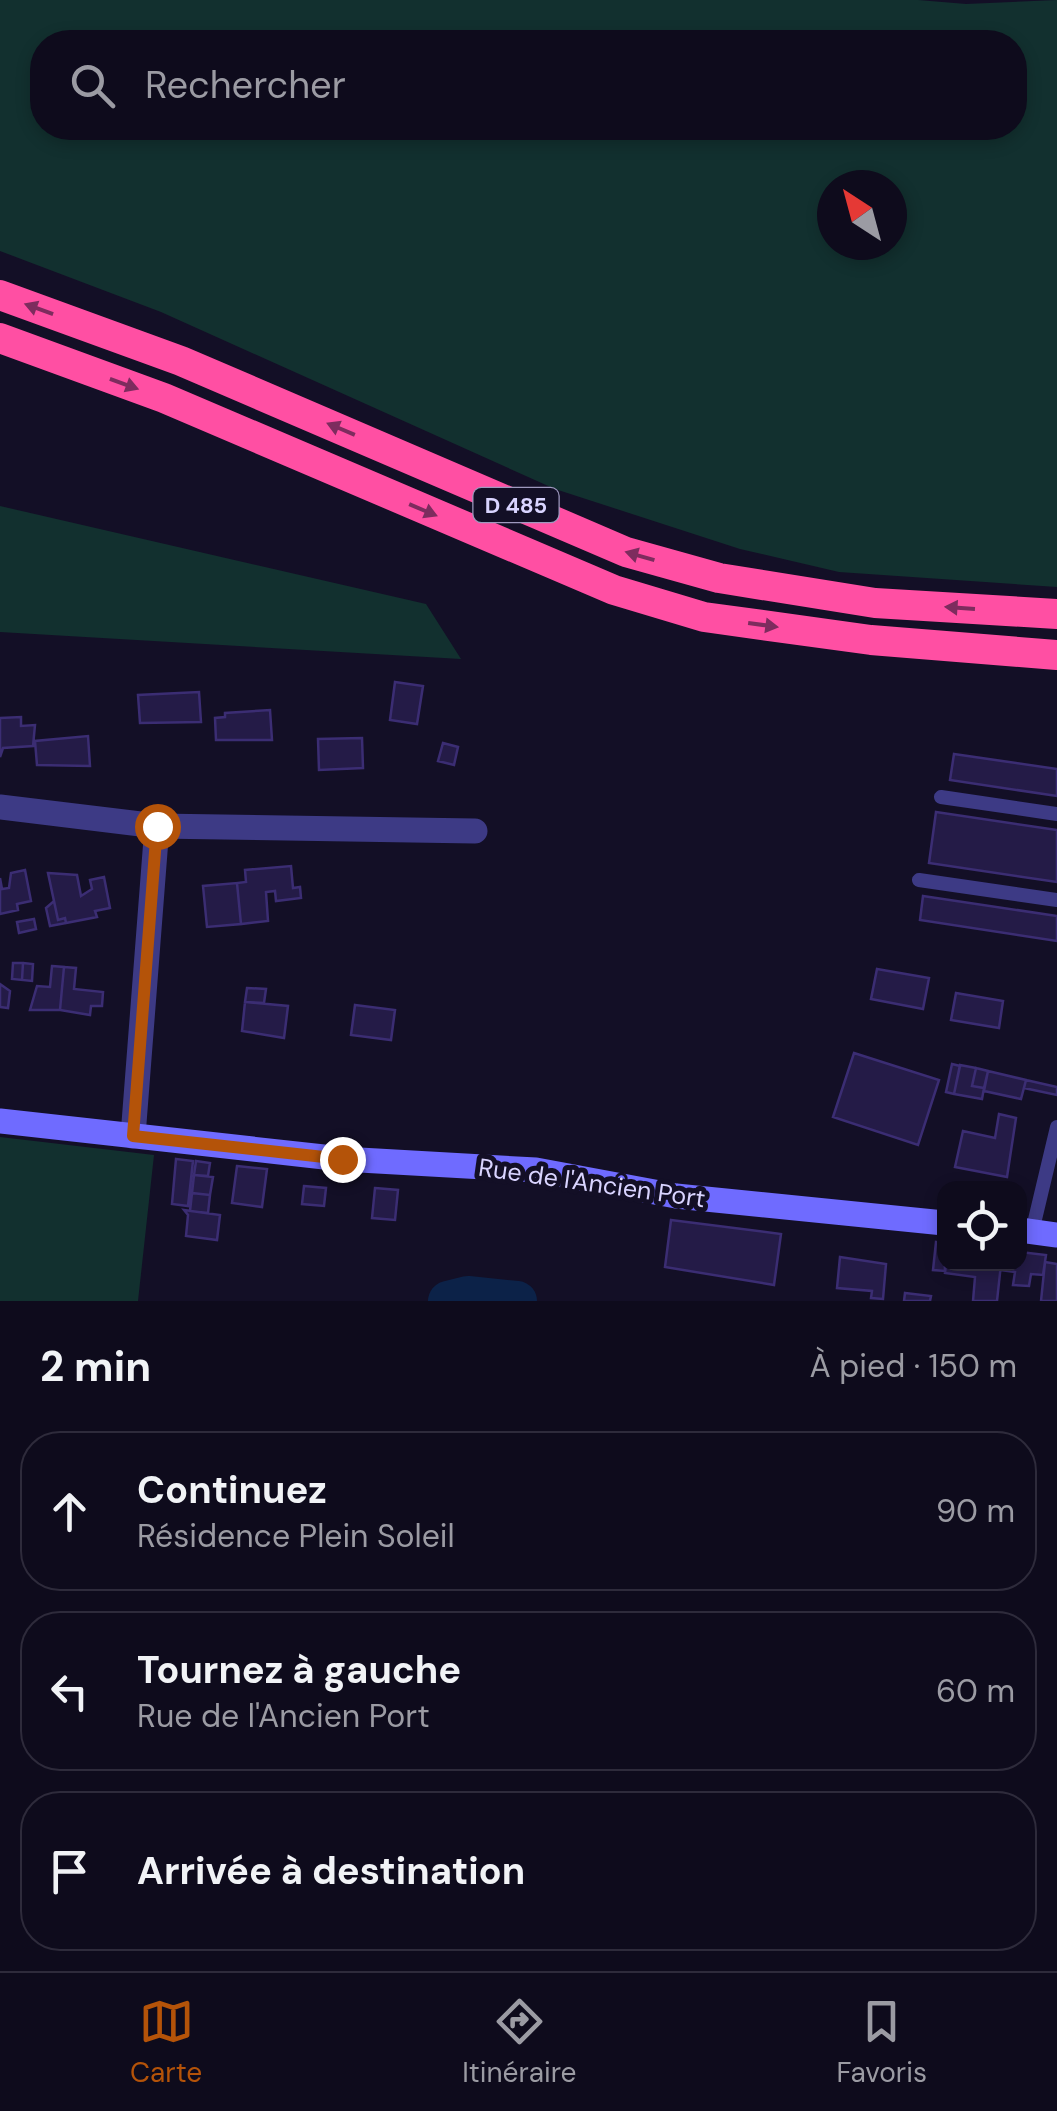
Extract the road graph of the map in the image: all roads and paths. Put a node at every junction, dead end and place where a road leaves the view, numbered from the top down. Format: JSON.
{"nodes":[{"id":1,"x":0,"y":296,"type":"edge"},
{"id":2,"x":0,"y":338,"type":"edge"},
{"id":3,"x":1057,"y":614,"type":"edge"},
{"id":4,"x":1057,"y":654,"type":"edge"},
{"id":5,"x":941,"y":797,"type":"dead end"},
{"id":6,"x":0,"y":807,"type":"edge"},
{"id":7,"x":1057,"y":814,"type":"edge"},
{"id":8,"x":157,"y":826,"type":"junction"},
{"id":9,"x":475,"y":830,"type":"dead end"},
{"id":10,"x":920,"y":880,"type":"dead end"},
{"id":11,"x":1057,"y":900,"type":"edge"},
{"id":12,"x":0,"y":1121,"type":"edge"},
{"id":13,"x":1057,"y":1127,"type":"edge"},
{"id":14,"x":133,"y":1136,"type":"junction"},
{"id":15,"x":937,"y":1222,"type":"edge"},
{"id":16,"x":1036,"y":1232,"type":"edge"}],
"edges":[{"from":3,"to":1,"type":"highway","number":"D 485","one_way":true},
{"from":2,"to":4,"type":"highway","number":"D 485","one_way":true},
{"from":5,"to":7,"type":"lane"},
{"from":6,"to":8,"type":"street"},
{"from":8,"to":9,"type":"street"},
{"from":8,"to":14,"type":"street"},
{"from":10,"to":11,"type":"lane"},
{"from":12,"to":14,"type":"main road","name":"Rue de l'Ancien Port"},
{"from":13,"to":16,"type":"lane"},
{"from":14,"to":15,"type":"main road","name":"Rue de l'Ancien Port"}]}
